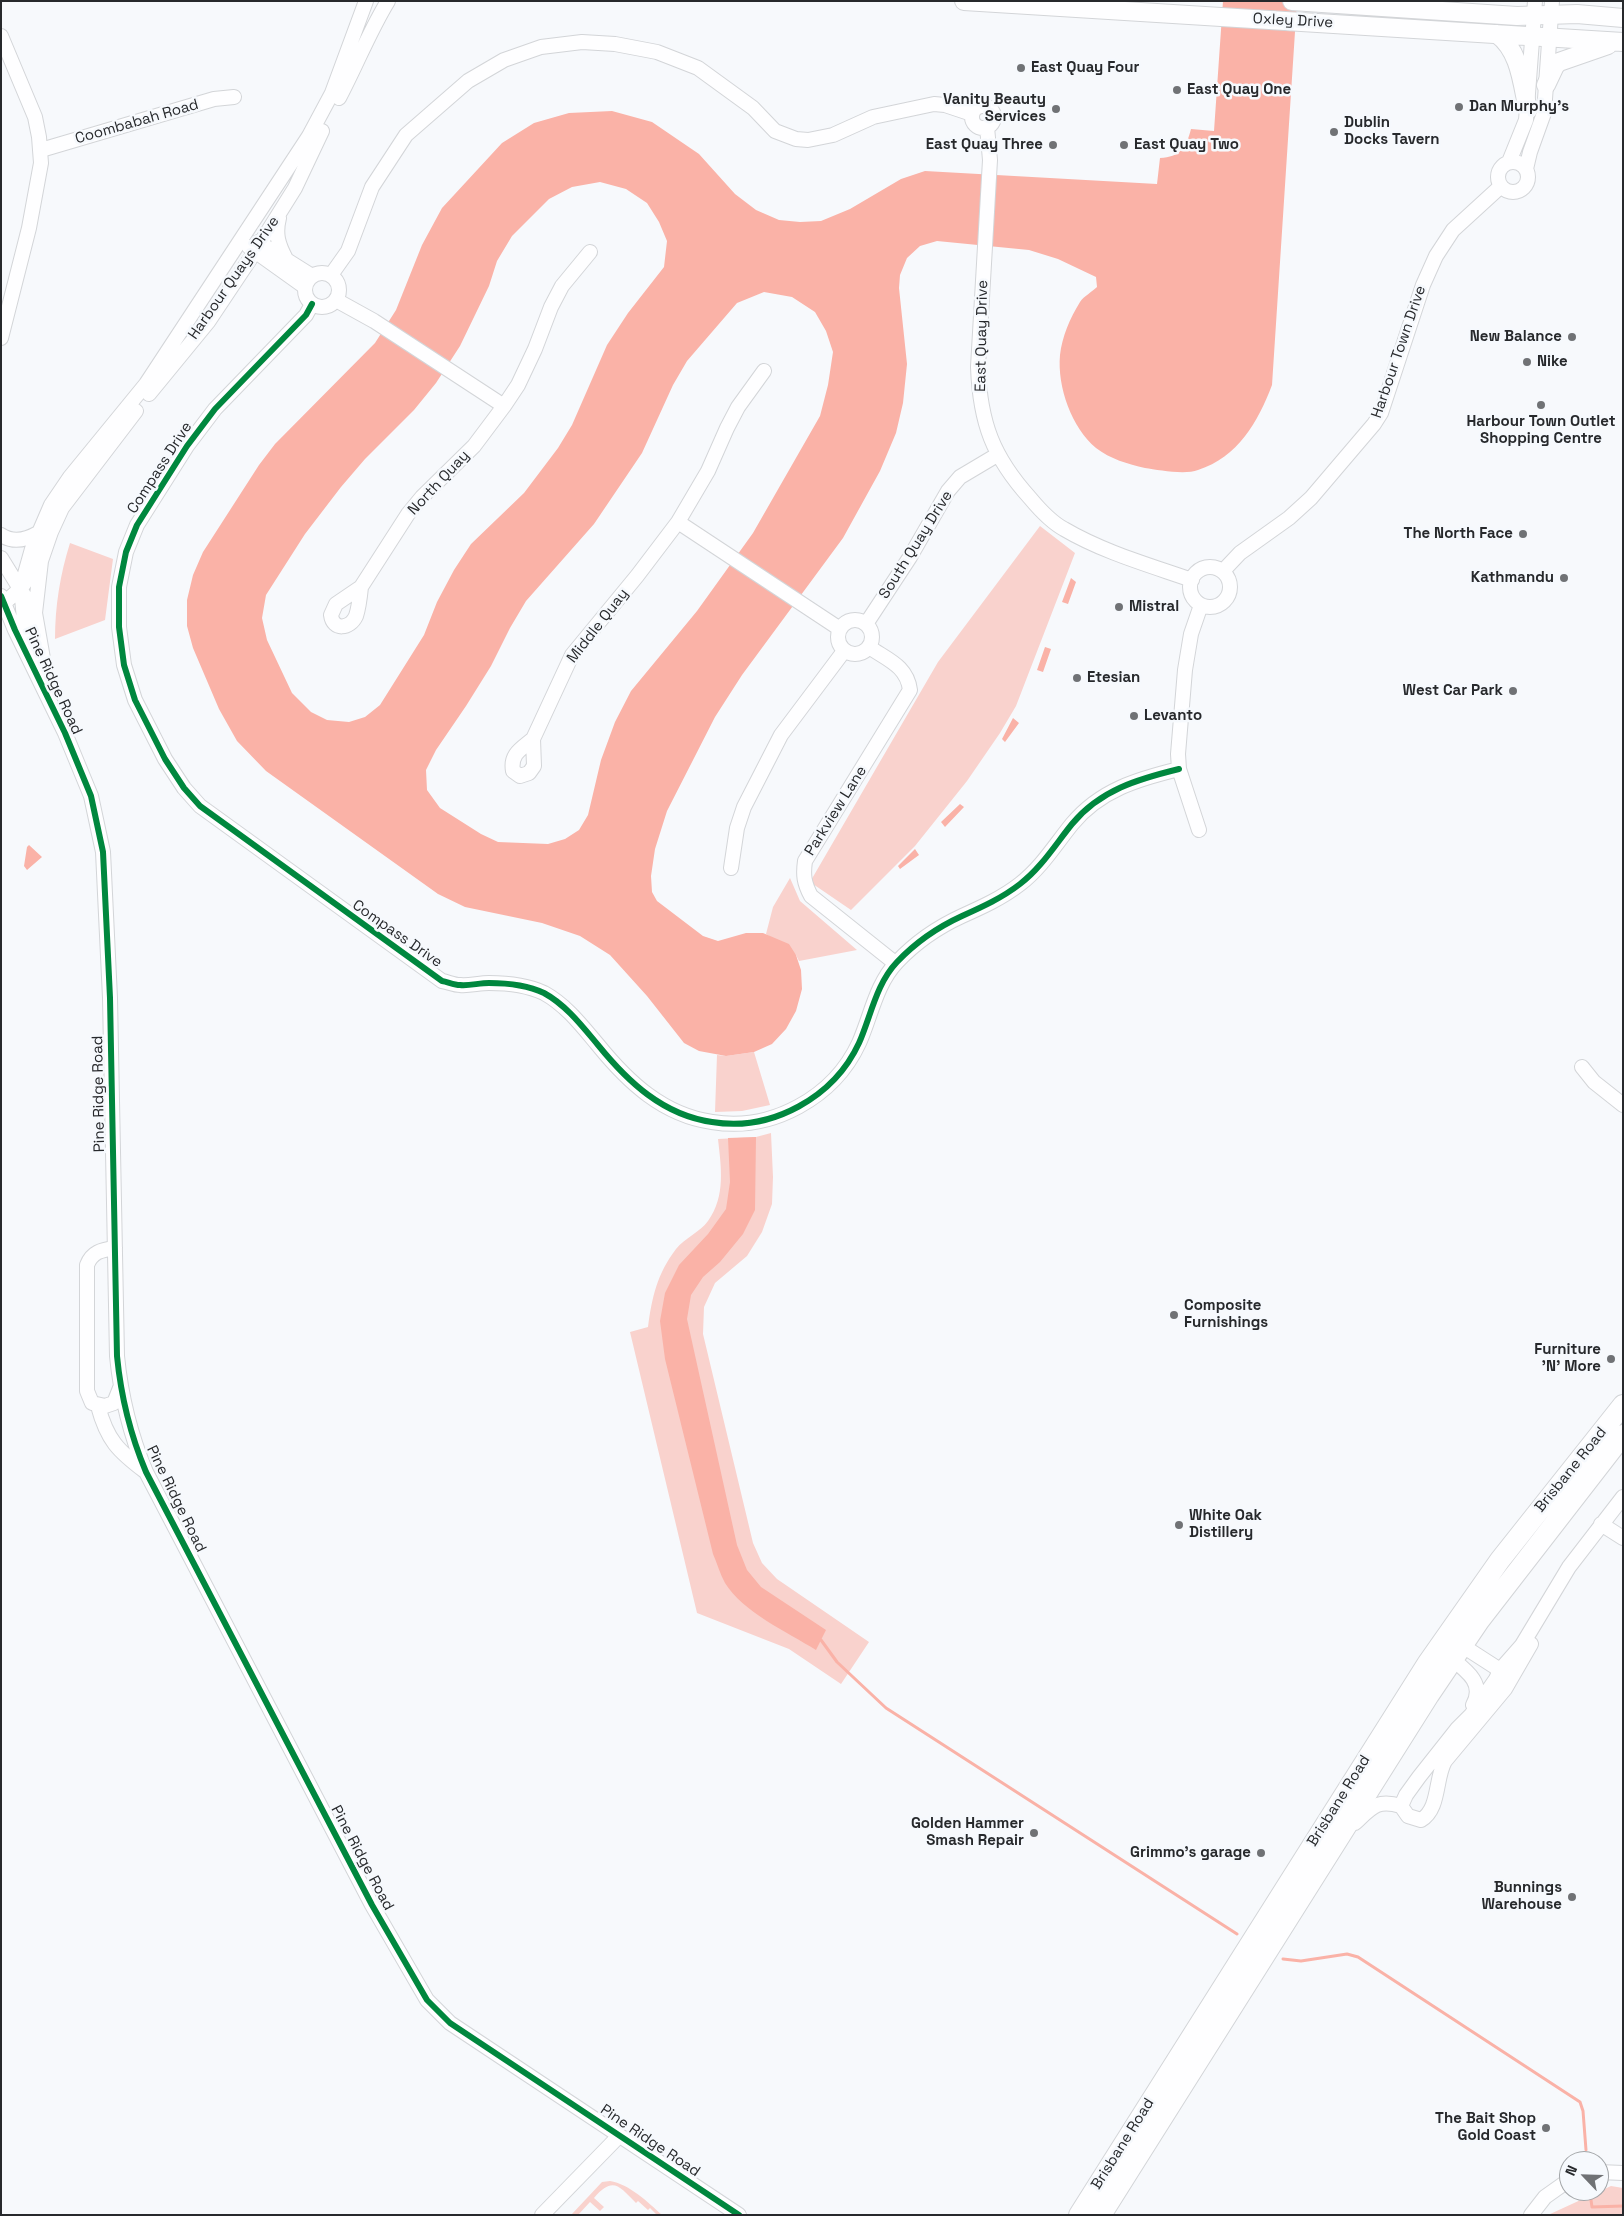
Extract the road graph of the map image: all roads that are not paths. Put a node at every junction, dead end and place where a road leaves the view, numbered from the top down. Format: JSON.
{"nodes":[{"id":1,"x":366,"y":1,"type":"edge"},
{"id":2,"x":388,"y":1,"type":"edge"},
{"id":3,"x":964,"y":1,"type":"edge"},
{"id":4,"x":1297,"y":2,"type":"edge"},
{"id":5,"x":1534,"y":8,"type":"edge"},
{"id":6,"x":1552,"y":8,"type":"edge"},
{"id":7,"x":1623,"y":18,"type":"edge"},
{"id":8,"x":1496,"y":34,"type":"junction"},
{"id":9,"x":1,"y":36,"type":"edge"},
{"id":10,"x":1532,"y":37,"type":"junction"},
{"id":11,"x":1550,"y":37,"type":"junction"},
{"id":12,"x":1620,"y":42,"type":"edge"},
{"id":13,"x":1546,"y":85,"type":"junction"},
{"id":14,"x":234,"y":97,"type":"dead end"},
{"id":15,"x":1528,"y":110,"type":"junction"},
{"id":16,"x":41,"y":150,"type":"junction"},
{"id":17,"x":1509,"y":162,"type":"junction"},
{"id":18,"x":1526,"y":169,"type":"junction"},
{"id":19,"x":1500,"y":187,"type":"junction"},
{"id":20,"x":282,"y":210,"type":"junction"},
{"id":21,"x":242,"y":238,"type":"junction"},
{"id":22,"x":258,"y":247,"type":"junction"},
{"id":23,"x":590,"y":252,"type":"dead end"},
{"id":24,"x":286,"y":266,"type":"junction"},
{"id":25,"x":241,"y":272,"type":"junction"},
{"id":26,"x":331,"y":274,"type":"junction"},
{"id":27,"x":309,"y":281,"type":"junction"},
{"id":28,"x":336,"y":300,"type":"junction"},
{"id":29,"x":312,"y":304,"type":"junction"},
{"id":30,"x":1,"y":338,"type":"edge"},
{"id":31,"x":764,"y":371,"type":"dead end"},
{"id":32,"x":504,"y":406,"type":"junction"},
{"id":33,"x":997,"y":455,"type":"junction"},
{"id":34,"x":678,"y":522,"type":"junction"},
{"id":35,"x":1,"y":534,"type":"edge"},
{"id":36,"x":38,"y":534,"type":"junction"},
{"id":37,"x":1,"y":558,"type":"edge"},
{"id":38,"x":41,"y":561,"type":"junction"},
{"id":39,"x":1223,"y":571,"type":"junction"},
{"id":40,"x":1192,"y":580,"type":"junction"},
{"id":41,"x":21,"y":588,"type":"junction"},
{"id":42,"x":361,"y":588,"type":"dead end"},
{"id":43,"x":2,"y":601,"type":"edge"},
{"id":44,"x":1201,"y":604,"type":"junction"},
{"id":45,"x":35,"y":613,"type":"junction"},
{"id":46,"x":866,"y":624,"type":"junction"},
{"id":47,"x":840,"y":630,"type":"junction"},
{"id":48,"x":869,"y":647,"type":"junction"},
{"id":49,"x":844,"y":651,"type":"junction"},
{"id":50,"x":27,"y":653,"type":"junction"},
{"id":51,"x":50,"y":700,"type":"junction"},
{"id":52,"x":533,"y":739,"type":"dead end"},
{"id":53,"x":1179,"y":769,"type":"junction"},
{"id":54,"x":1199,"y":830,"type":"dead end"},
{"id":55,"x":731,"y":868,"type":"dead end"},
{"id":56,"x":895,"y":963,"type":"junction"},
{"id":57,"x":1582,"y":1067,"type":"dead end"},
{"id":58,"x":1623,"y":1105,"type":"edge"},
{"id":59,"x":114,"y":1248,"type":"junction"},
{"id":60,"x":120,"y":1388,"type":"junction"},
{"id":61,"x":1623,"y":1405,"type":"edge"},
{"id":62,"x":98,"y":1406,"type":"junction"},
{"id":63,"x":1623,"y":1435,"type":"edge"},
{"id":64,"x":146,"y":1472,"type":"junction"},
{"id":65,"x":1623,"y":1497,"type":"edge"},
{"id":66,"x":1601,"y":1524,"type":"junction"},
{"id":67,"x":1623,"y":1538,"type":"edge"},
{"id":68,"x":1538,"y":1622,"type":"junction"},
{"id":69,"x":1450,"y":1647,"type":"junction"},
{"id":70,"x":1500,"y":1670,"type":"junction"},
{"id":71,"x":1499,"y":1696,"type":"junction"},
{"id":72,"x":1457,"y":1729,"type":"junction"},
{"id":73,"x":1401,"y":1806,"type":"junction"},
{"id":74,"x":1337,"y":1839,"type":"junction"},
{"id":75,"x":619,"y":2136,"type":"junction"},
{"id":76,"x":1609,"y":2172,"type":"edge"},
{"id":77,"x":1623,"y":2173,"type":"edge"},
{"id":78,"x":1559,"y":2187,"type":"edge"},
{"id":79,"x":542,"y":2215,"type":"edge"},
{"id":80,"x":739,"y":2215,"type":"edge"},
{"id":81,"x":1079,"y":2215,"type":"edge"},
{"id":82,"x":1101,"y":2215,"type":"edge"},
{"id":83,"x":1531,"y":2215,"type":"edge"}],
"edges":[{"from":1,"to":21,"type":"street","name":"Harbour Quays Drive"},
{"from":2,"to":20,"type":"street","name":"Harbour Quays Drive"},
{"from":3,"to":8,"type":"main road","name":"Oxley Drive"},
{"from":4,"to":5,"type":"main road","name":"Oxley Drive"},
{"from":5,"to":6,"type":"main road","name":"Oxley Drive"},
{"from":5,"to":10,"type":"street"},
{"from":6,"to":7,"type":"main road","name":"Oxley Drive"},
{"from":6,"to":11,"type":"street"},
{"from":8,"to":10,"type":"main road","name":"Oxley Drive"},
{"from":8,"to":15,"type":"main road"},
{"from":9,"to":16,"type":"street"},
{"from":10,"to":11,"type":"main road","name":"Oxley Drive"},
{"from":10,"to":15,"type":"street"},
{"from":11,"to":12,"type":"main road","name":"Oxley Drive"},
{"from":11,"to":13,"type":"street"},
{"from":12,"to":13,"type":"main road"},
{"from":13,"to":18,"type":"street"},
{"from":14,"to":16,"type":"street","name":"Coombabah Road"},
{"from":15,"to":17,"type":"street"},
{"from":16,"to":30,"type":"street"},
{"from":17,"to":18,"type":"street"},
{"from":17,"to":19,"type":"street"},
{"from":18,"to":19,"type":"street"},
{"from":19,"to":39,"type":"street","name":"Harbour Town Drive"},
{"from":20,"to":22,"type":"street","name":"Harbour Quays Drive"},
{"from":20,"to":24,"type":"street"},
{"from":21,"to":22,"type":"street"},
{"from":21,"to":36,"type":"street","name":"Harbour Quays Drive"},
{"from":22,"to":24,"type":"street"},
{"from":22,"to":25,"type":"street","name":"Harbour Quays Drive"},
{"from":23,"to":32,"type":"street","name":"North Quay"},
{"from":24,"to":25,"type":"street"},
{"from":24,"to":27,"type":"street"},
{"from":25,"to":38,"type":"street","name":"Harbour Quays Drive"},
{"from":26,"to":27,"type":"street"},
{"from":26,"to":28,"type":"street"},
{"from":26,"to":33,"type":"street","name":"East Quay Drive"},
{"from":27,"to":29,"type":"street"},
{"from":28,"to":29,"type":"street"},
{"from":28,"to":32,"type":"street"},
{"from":29,"to":56,"type":"street","name":"Compass Drive"},
{"from":31,"to":34,"type":"street","name":"Middle Quay"},
{"from":32,"to":42,"type":"street","name":"North Quay"},
{"from":33,"to":40,"type":"street","name":"East Quay Drive"},
{"from":33,"to":46,"type":"street","name":"South Quay Drive"},
{"from":34,"to":47,"type":"street"},
{"from":34,"to":52,"type":"street","name":"Middle Quay"},
{"from":35,"to":36,"type":"street"},
{"from":36,"to":41,"type":"street","name":"Harbour Quays Drive"},
{"from":37,"to":41,"type":"street","name":"Pine Ridge Road"},
{"from":38,"to":41,"type":"street","name":"Harbour Quays Drive"},
{"from":38,"to":45,"type":"street"},
{"from":39,"to":40,"type":"street"},
{"from":39,"to":44,"type":"street"},
{"from":40,"to":44,"type":"street"},
{"from":41,"to":43,"type":"street"},
{"from":41,"to":45,"type":"street","name":"Pine Ridge Road"},
{"from":41,"to":50,"type":"street","name":"Harbour Quays Drive"},
{"from":43,"to":50,"type":"street","name":"Pine Ridge Road"},
{"from":44,"to":53,"type":"street"},
{"from":45,"to":51,"type":"street","name":"Pine Ridge Road"},
{"from":46,"to":47,"type":"street"},
{"from":46,"to":48,"type":"street"},
{"from":47,"to":49,"type":"street"},
{"from":48,"to":49,"type":"street"},
{"from":48,"to":56,"type":"street","name":"Parkview Lane"},
{"from":49,"to":55,"type":"street"},
{"from":50,"to":51,"type":"street","name":"Pine Ridge Road"},
{"from":51,"to":59,"type":"street","name":"Pine Ridge Road"},
{"from":53,"to":54,"type":"street"},
{"from":53,"to":56,"type":"street","name":"Compass Drive"},
{"from":57,"to":58,"type":"street"},
{"from":59,"to":60,"type":"street","name":"Pine Ridge Road"},
{"from":59,"to":62,"type":"street"},
{"from":60,"to":62,"type":"street"},
{"from":60,"to":64,"type":"street","name":"Pine Ridge Road"},
{"from":61,"to":69,"type":"highway","name":"Brisbane Road"},
{"from":62,"to":64,"type":"street"},
{"from":63,"to":69,"type":"highway","name":"Brisbane Road"},
{"from":64,"to":75,"type":"street","name":"Pine Ridge Road"},
{"from":65,"to":66,"type":"street"},
{"from":66,"to":67,"type":"street"},
{"from":66,"to":68,"type":"street"},
{"from":68,"to":70,"type":"street"},
{"from":68,"to":71,"type":"street"},
{"from":69,"to":70,"type":"street"},
{"from":69,"to":72,"type":"street"},
{"from":69,"to":74,"type":"highway","name":"Brisbane Road"},
{"from":69,"to":81,"type":"highway","name":"Brisbane Road"},
{"from":70,"to":71,"type":"street"},
{"from":70,"to":72,"type":"street"},
{"from":71,"to":73,"type":"street"},
{"from":72,"to":73,"type":"street"},
{"from":73,"to":74,"type":"street"},
{"from":74,"to":82,"type":"highway","name":"Brisbane Road"},
{"from":75,"to":79,"type":"street"},
{"from":75,"to":80,"type":"street","name":"Pine Ridge Road"},
{"from":76,"to":77,"type":"street"},
{"from":78,"to":83,"type":"street"}]}
